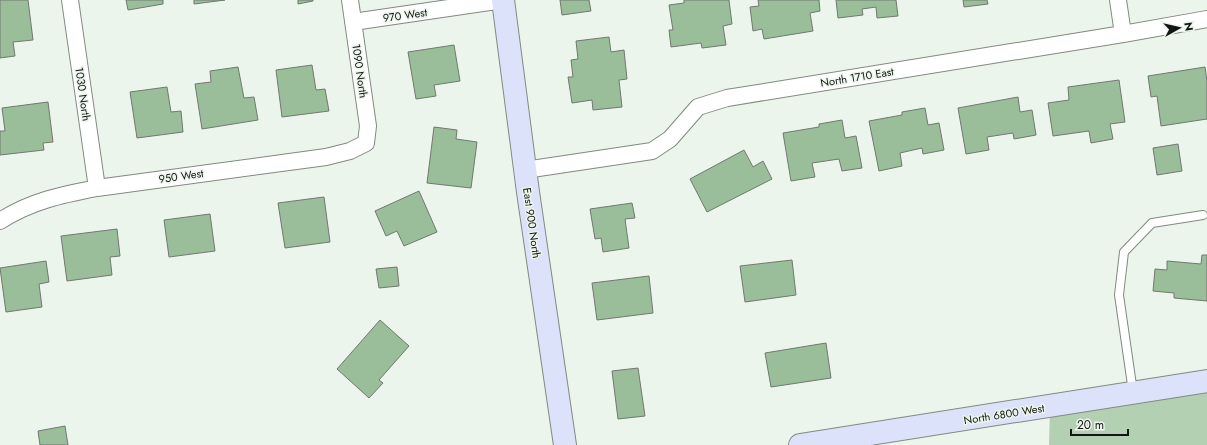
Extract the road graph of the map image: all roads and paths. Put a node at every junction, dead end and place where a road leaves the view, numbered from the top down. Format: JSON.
{"nodes":[{"id":1,"x":70,"y":0,"type":"edge"},
{"id":2,"x":350,"y":0,"type":"edge"},
{"id":3,"x":503,"y":0,"type":"edge"},
{"id":4,"x":1118,"y":0,"type":"edge"},
{"id":5,"x":1207,"y":18,"type":"edge"},
{"id":6,"x":353,"y":22,"type":"junction"},
{"id":7,"x":1123,"y":34,"type":"junction"},
{"id":8,"x":366,"y":143,"type":"joint"},
{"id":9,"x":525,"y":170,"type":"junction"},
{"id":10,"x":97,"y":188,"type":"junction"},
{"id":11,"x":1203,"y":215,"type":"dead end"},
{"id":12,"x":0,"y":221,"type":"edge"},
{"id":13,"x":1207,"y":381,"type":"edge"},
{"id":14,"x":1134,"y":393,"type":"junction"},
{"id":15,"x":565,"y":445,"type":"edge"},
{"id":16,"x":800,"y":445,"type":"edge"}],
"edges":[{"from":1,"to":10,"type":"street","name":"1030 North"},
{"from":2,"to":6,"type":"street","name":"1090 North"},
{"from":3,"to":6,"type":"street","name":"970 West"},
{"from":3,"to":9,"type":"street","name":"East 900 North"},
{"from":4,"to":7,"type":"street"},
{"from":5,"to":7,"type":"street","name":"North 1710 East"},
{"from":6,"to":8,"type":"street","name":"1090 North"},
{"from":7,"to":9,"type":"street","name":"North 1710 East"},
{"from":8,"to":10,"type":"street","name":"950 West"},
{"from":9,"to":15,"type":"street","name":"East 900 North"},
{"from":10,"to":12,"type":"street","name":"950 West"},
{"from":11,"to":14,"type":"lane"},
{"from":13,"to":14,"type":"street","name":"North 6800 West"},
{"from":14,"to":16,"type":"street","name":"North 6800 West"}]}
